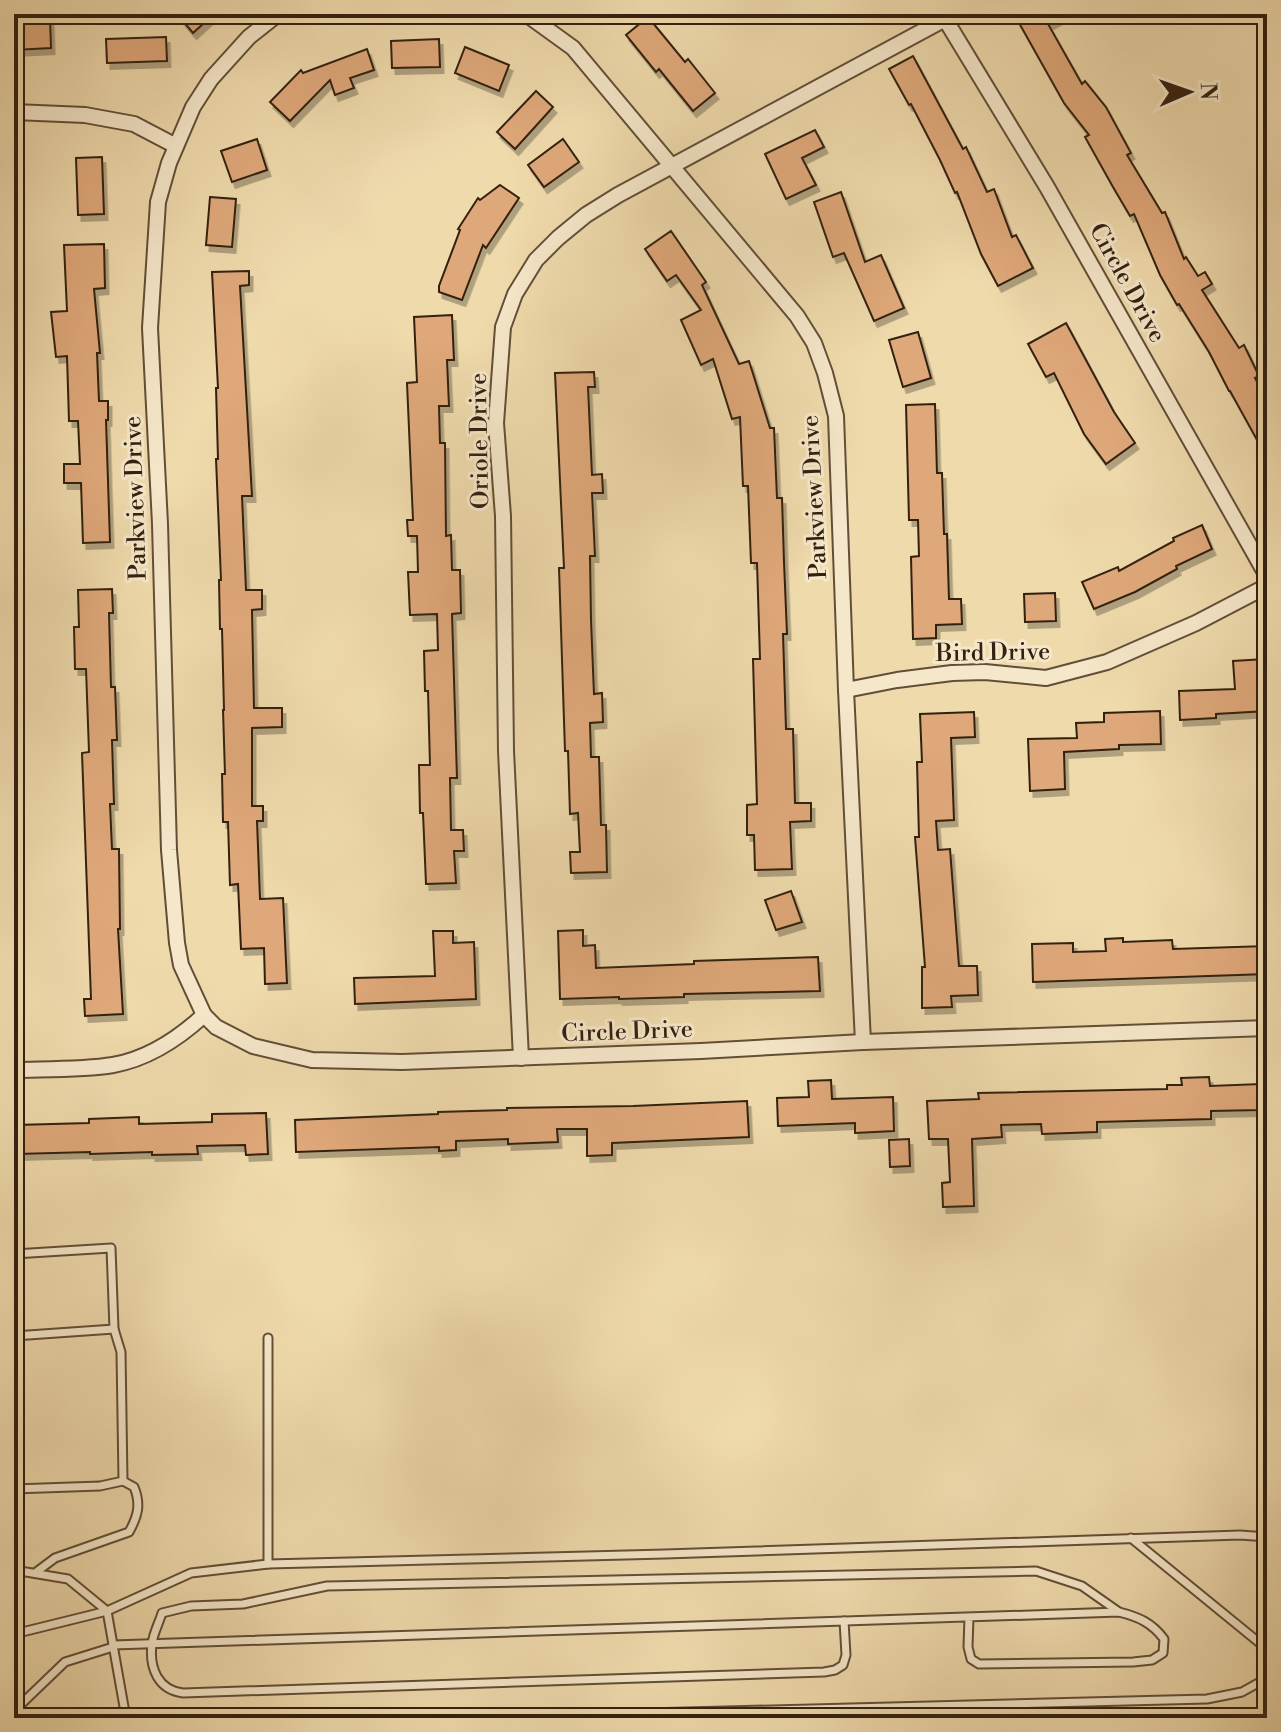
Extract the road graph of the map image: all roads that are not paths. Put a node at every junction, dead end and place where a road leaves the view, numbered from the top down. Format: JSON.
{"nodes":[{"id":1,"x":277,"y":14,"type":"edge"},
{"id":2,"x":526,"y":14,"type":"edge"},
{"id":3,"x":943,"y":17,"type":"edge"},
{"id":4,"x":14,"y":112,"type":"edge"},
{"id":5,"x":176,"y":146,"type":"junction"},
{"id":6,"x":672,"y":166,"type":"junction"},
{"id":7,"x":1267,"y":576,"type":"edge"},
{"id":8,"x":1267,"y":586,"type":"edge"},
{"id":9,"x":846,"y":690,"type":"junction"},
{"id":10,"x":204,"y":1015,"type":"junction"},
{"id":11,"x":1267,"y":1028,"type":"edge"},
{"id":12,"x":863,"y":1042,"type":"junction"},
{"id":13,"x":521,"y":1058,"type":"junction"},
{"id":14,"x":14,"y":1070,"type":"edge"},
{"id":15,"x":14,"y":1254,"type":"edge"},
{"id":16,"x":114,"y":1329,"type":"junction"},
{"id":17,"x":14,"y":1336,"type":"edge"},
{"id":18,"x":268,"y":1338,"type":"dead end"},
{"id":19,"x":123,"y":1481,"type":"junction"},
{"id":20,"x":14,"y":1489,"type":"edge"},
{"id":21,"x":1267,"y":1537,"type":"edge"},
{"id":22,"x":1131,"y":1538,"type":"junction"},
{"id":23,"x":268,"y":1564,"type":"junction"},
{"id":24,"x":14,"y":1570,"type":"edge"},
{"id":25,"x":35,"y":1573,"type":"junction"},
{"id":26,"x":107,"y":1611,"type":"junction"},
{"id":27,"x":1119,"y":1612,"type":"junction"},
{"id":28,"x":969,"y":1617,"type":"junction"},
{"id":29,"x":844,"y":1621,"type":"junction"},
{"id":30,"x":14,"y":1634,"type":"edge"},
{"id":31,"x":152,"y":1644,"type":"junction"},
{"id":32,"x":113,"y":1646,"type":"junction"},
{"id":33,"x":1267,"y":1649,"type":"edge"},
{"id":34,"x":1267,"y":1678,"type":"edge"},
{"id":35,"x":14,"y":1711,"type":"edge"},
{"id":36,"x":126,"y":1718,"type":"edge"},
{"id":37,"x":448,"y":1718,"type":"edge"}],
"edges":[{"from":1,"to":5,"type":"street","name":"Parkview Drive"},
{"from":2,"to":6,"type":"street","name":"Parkview Drive"},
{"from":3,"to":6,"type":"street","name":"Oriole Drive"},
{"from":3,"to":7,"type":"street","name":"Circle Drive"},
{"from":4,"to":5,"type":"street"},
{"from":5,"to":10,"type":"street","name":"Parkview Drive"},
{"from":6,"to":9,"type":"street","name":"Parkview Drive"},
{"from":6,"to":13,"type":"street","name":"Oriole Drive"},
{"from":8,"to":9,"type":"street","name":"Bird Drive"},
{"from":9,"to":12,"type":"street","name":"Parkview Drive"},
{"from":10,"to":13,"type":"street","name":"Circle Drive"},
{"from":10,"to":14,"type":"street"},
{"from":11,"to":12,"type":"street","name":"Circle Drive"},
{"from":12,"to":13,"type":"street","name":"Circle Drive"},
{"from":15,"to":16,"type":"lane"},
{"from":16,"to":17,"type":"lane"},
{"from":16,"to":19,"type":"lane"},
{"from":18,"to":23,"type":"lane"},
{"from":19,"to":20,"type":"lane"},
{"from":19,"to":25,"type":"lane"},
{"from":21,"to":22,"type":"lane"},
{"from":22,"to":23,"type":"lane"},
{"from":22,"to":33,"type":"lane"},
{"from":23,"to":26,"type":"lane"},
{"from":24,"to":25,"type":"lane"},
{"from":25,"to":26,"type":"lane"},
{"from":26,"to":30,"type":"lane"},
{"from":26,"to":32,"type":"lane"},
{"from":27,"to":28,"type":"lane"},
{"from":27,"to":28,"type":"lane"},
{"from":27,"to":31,"type":"lane"},
{"from":28,"to":29,"type":"lane"},
{"from":29,"to":31,"type":"lane"},
{"from":29,"to":31,"type":"lane"},
{"from":31,"to":32,"type":"lane"},
{"from":32,"to":35,"type":"lane"},
{"from":32,"to":36,"type":"lane"},
{"from":34,"to":37,"type":"lane"}]}
